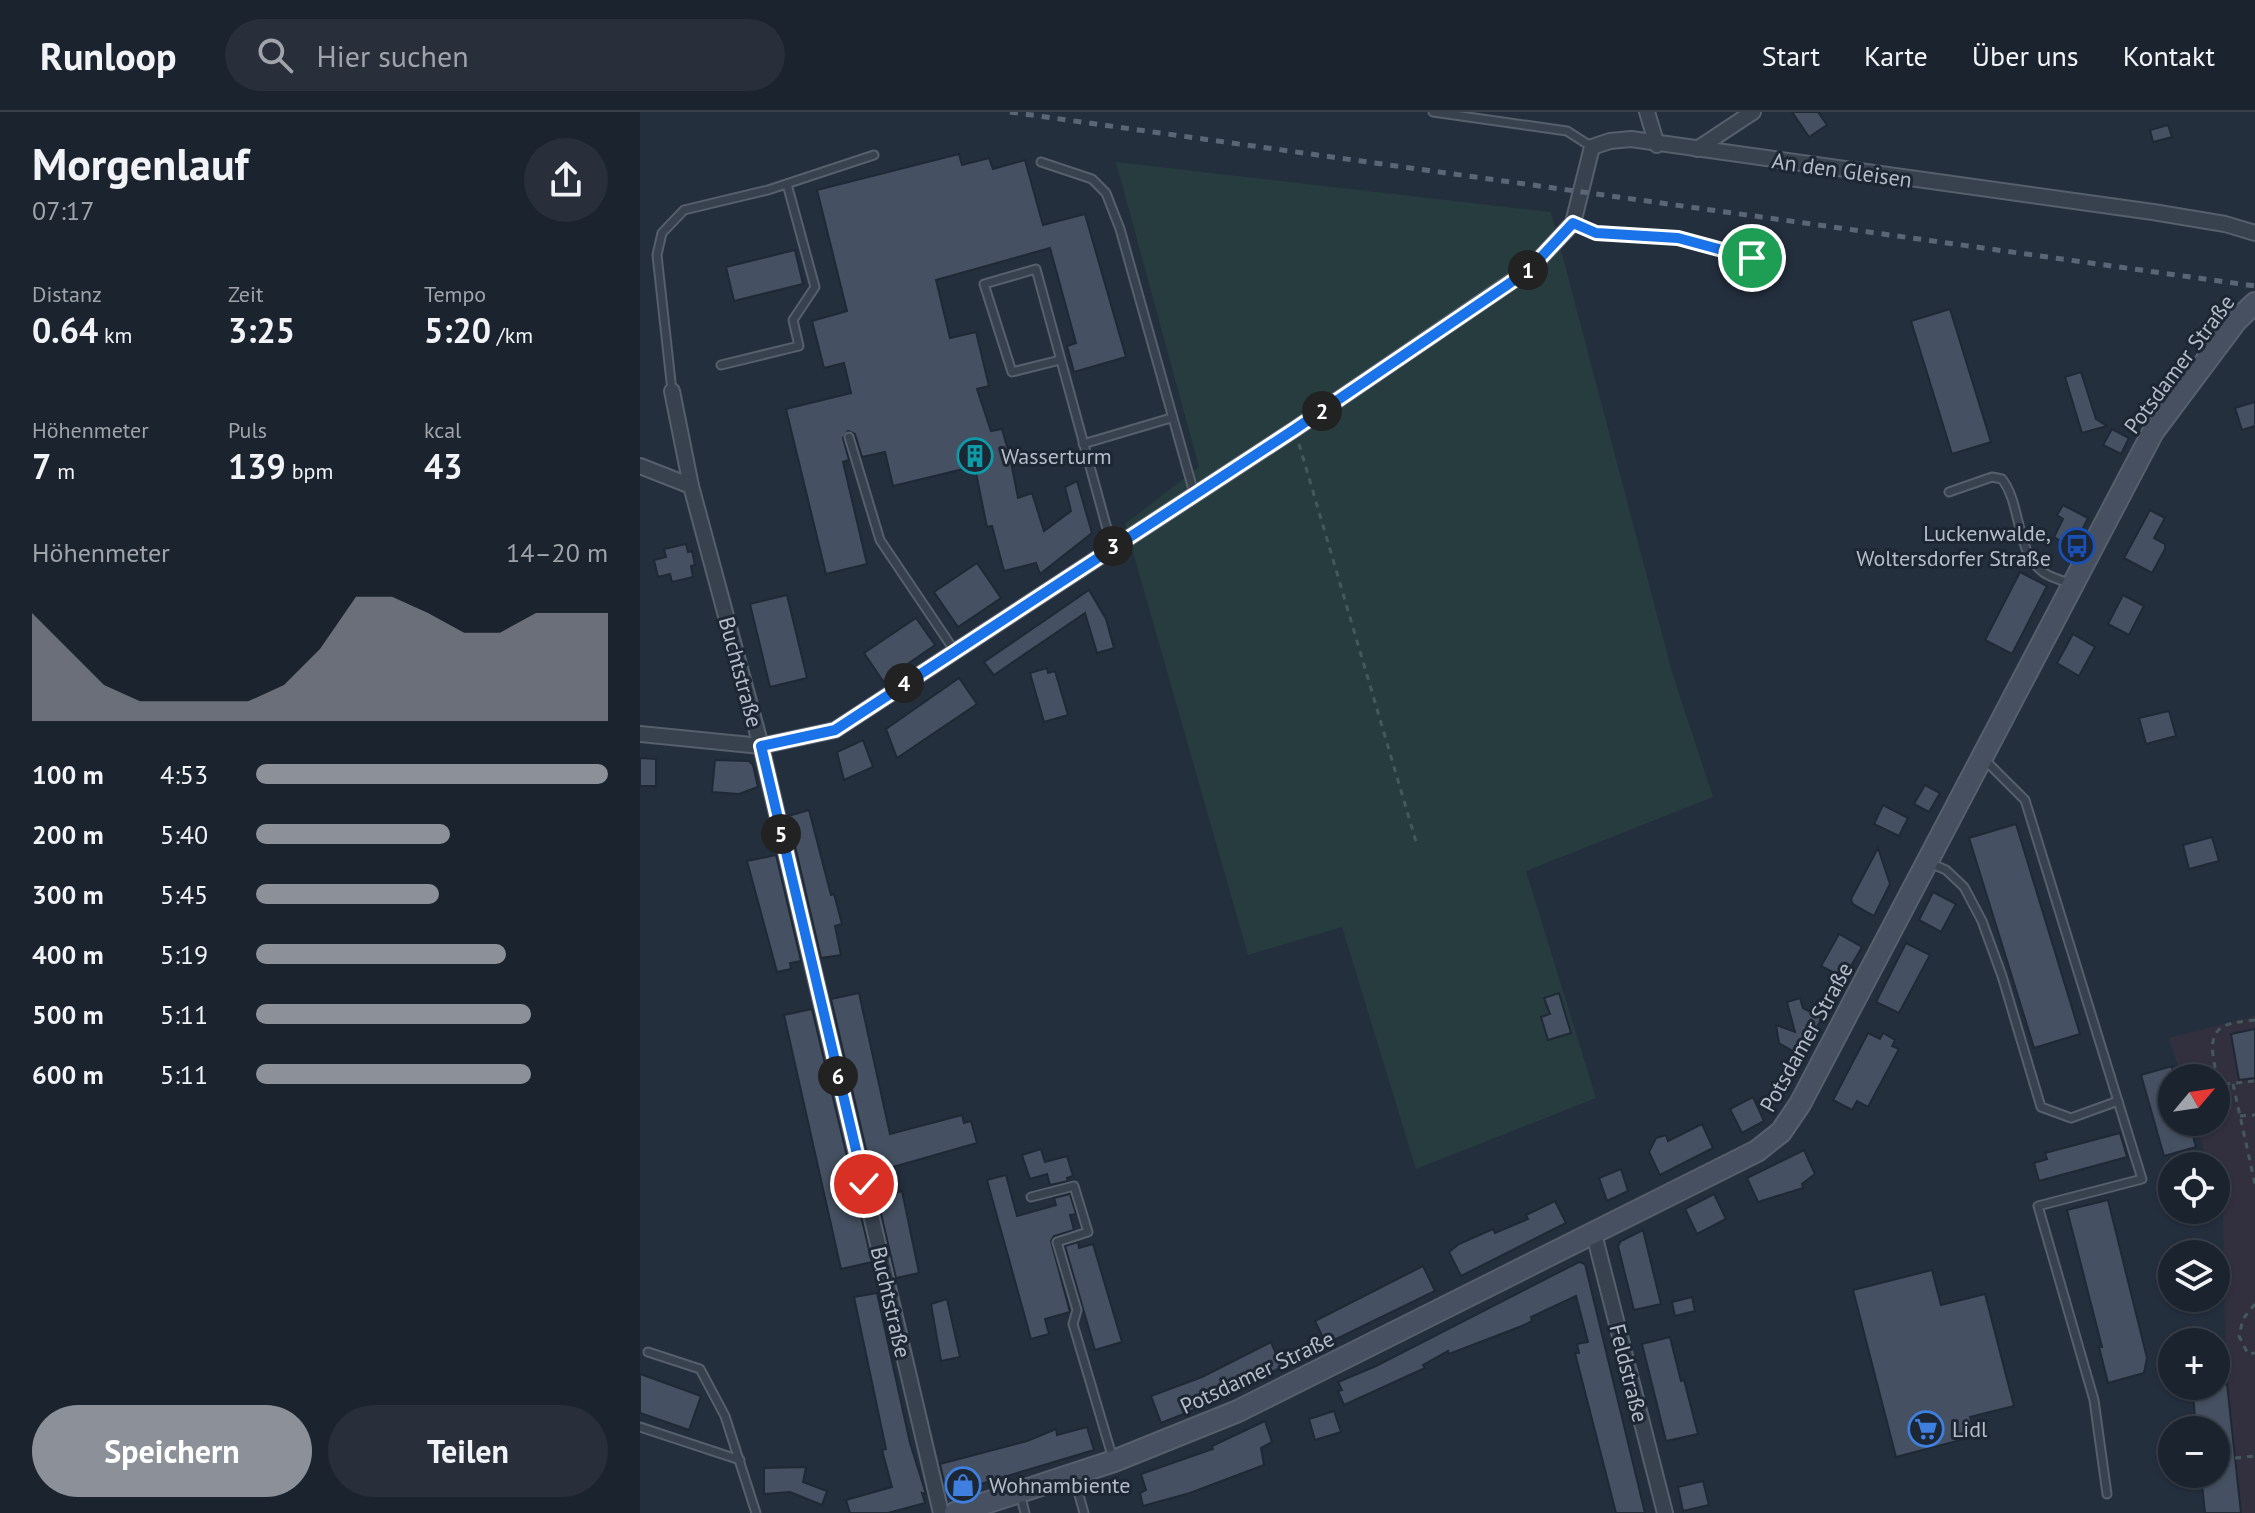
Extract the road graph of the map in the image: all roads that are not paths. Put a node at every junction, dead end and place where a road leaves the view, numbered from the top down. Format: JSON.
{"nodes":[{"id":1,"x":1433,"y":112,"type":"edge"},
{"id":2,"x":1647,"y":112,"type":"edge"},
{"id":3,"x":1753,"y":112,"type":"edge"},
{"id":4,"x":1657,"y":145,"type":"junction"},
{"id":5,"x":1592,"y":147,"type":"junction"},
{"id":6,"x":1697,"y":149,"type":"junction"},
{"id":7,"x":874,"y":155,"type":"dead end"},
{"id":8,"x":1041,"y":162,"type":"dead end"},
{"id":9,"x":787,"y":184,"type":"junction"},
{"id":10,"x":1573,"y":223,"type":"junction"},
{"id":11,"x":2255,"y":233,"type":"edge"},
{"id":12,"x":1752,"y":258,"type":"dead end"},
{"id":13,"x":2255,"y":303,"type":"edge"},
{"id":14,"x":2246,"y":322,"type":"edge"},
{"id":15,"x":1060,"y":360,"type":"junction"},
{"id":16,"x":721,"y":365,"type":"dead end"},
{"id":17,"x":672,"y":391,"type":"joint"},
{"id":18,"x":1171,"y":418,"type":"junction"},
{"id":19,"x":849,"y":437,"type":"dead end"},
{"id":20,"x":1083,"y":444,"type":"junction"},
{"id":21,"x":640,"y":466,"type":"edge"},
{"id":22,"x":691,"y":486,"type":"junction"},
{"id":23,"x":1949,"y":492,"type":"dead end"},
{"id":24,"x":1194,"y":493,"type":"junction"},
{"id":25,"x":1112,"y":547,"type":"junction"},
{"id":26,"x":2075,"y":585,"type":"junction"},
{"id":27,"x":954,"y":650,"type":"junction"},
{"id":28,"x":640,"y":734,"type":"edge"},
{"id":29,"x":761,"y":746,"type":"junction"},
{"id":30,"x":1984,"y":758,"type":"junction"},
{"id":31,"x":1928,"y":861,"type":"junction"},
{"id":32,"x":2118,"y":1101,"type":"junction"},
{"id":33,"x":1031,"y":1197,"type":"dead end"},
{"id":34,"x":1594,"y":1234,"type":"junction"},
{"id":35,"x":648,"y":1352,"type":"dead end"},
{"id":36,"x":640,"y":1427,"type":"edge"},
{"id":37,"x":741,"y":1461,"type":"junction"},
{"id":38,"x":1114,"y":1461,"type":"junction"},
{"id":39,"x":1073,"y":1474,"type":"junction"},
{"id":40,"x":1020,"y":1492,"type":"junction"},
{"id":41,"x":2107,"y":1494,"type":"dead end"},
{"id":42,"x":756,"y":1513,"type":"edge"},
{"id":43,"x":941,"y":1513,"type":"edge"},
{"id":44,"x":955,"y":1513,"type":"edge"},
{"id":45,"x":1025,"y":1513,"type":"edge"},
{"id":46,"x":1084,"y":1513,"type":"edge"},
{"id":47,"x":1665,"y":1513,"type":"edge"}],
"edges":[{"from":1,"to":5,"type":"lane"},
{"from":2,"to":4,"type":"street"},
{"from":3,"to":6,"type":"street"},
{"from":4,"to":5,"type":"street","name":"An den Gleisen"},
{"from":4,"to":6,"type":"street","name":"An den Gleisen"},
{"from":5,"to":10,"type":"street"},
{"from":6,"to":11,"type":"street","name":"An den Gleisen"},
{"from":7,"to":9,"type":"lane"},
{"from":8,"to":18,"type":"lane"},
{"from":9,"to":16,"type":"lane"},
{"from":9,"to":17,"type":"lane"},
{"from":10,"to":12,"type":"lane"},
{"from":10,"to":24,"type":"street"},
{"from":13,"to":14,"type":"street","name":"Potsdamer Straße"},
{"from":14,"to":26,"type":"street","name":"Potsdamer Straße"},
{"from":15,"to":15,"type":"lane"},
{"from":15,"to":20,"type":"lane"},
{"from":17,"to":22,"type":"street","name":"Buchtstraße"},
{"from":18,"to":20,"type":"lane"},
{"from":18,"to":24,"type":"lane"},
{"from":19,"to":27,"type":"lane"},
{"from":20,"to":25,"type":"lane"},
{"from":21,"to":22,"type":"street"},
{"from":22,"to":29,"type":"street","name":"Buchtstraße"},
{"from":23,"to":26,"type":"lane"},
{"from":24,"to":25,"type":"street"},
{"from":25,"to":27,"type":"street"},
{"from":26,"to":30,"type":"street","name":"Potsdamer Straße"},
{"from":27,"to":29,"type":"street"},
{"from":28,"to":29,"type":"street"},
{"from":29,"to":43,"type":"street","name":"Buchtstraße"},
{"from":30,"to":31,"type":"street","name":"Potsdamer Straße"},
{"from":30,"to":32,"type":"lane"},
{"from":31,"to":32,"type":"lane"},
{"from":31,"to":34,"type":"street","name":"Potsdamer Straße"},
{"from":32,"to":41,"type":"lane"},
{"from":33,"to":38,"type":"lane"},
{"from":34,"to":38,"type":"street","name":"Potsdamer Straße"},
{"from":34,"to":47,"type":"street","name":"Feldstraße"},
{"from":35,"to":37,"type":"lane"},
{"from":36,"to":37,"type":"lane"},
{"from":37,"to":42,"type":"lane"},
{"from":38,"to":39,"type":"street","name":"Potsdamer Straße"},
{"from":39,"to":40,"type":"street","name":"Potsdamer Straße"},
{"from":39,"to":46,"type":"lane"},
{"from":40,"to":44,"type":"street","name":"Potsdamer Straße"},
{"from":40,"to":45,"type":"lane"}]}
